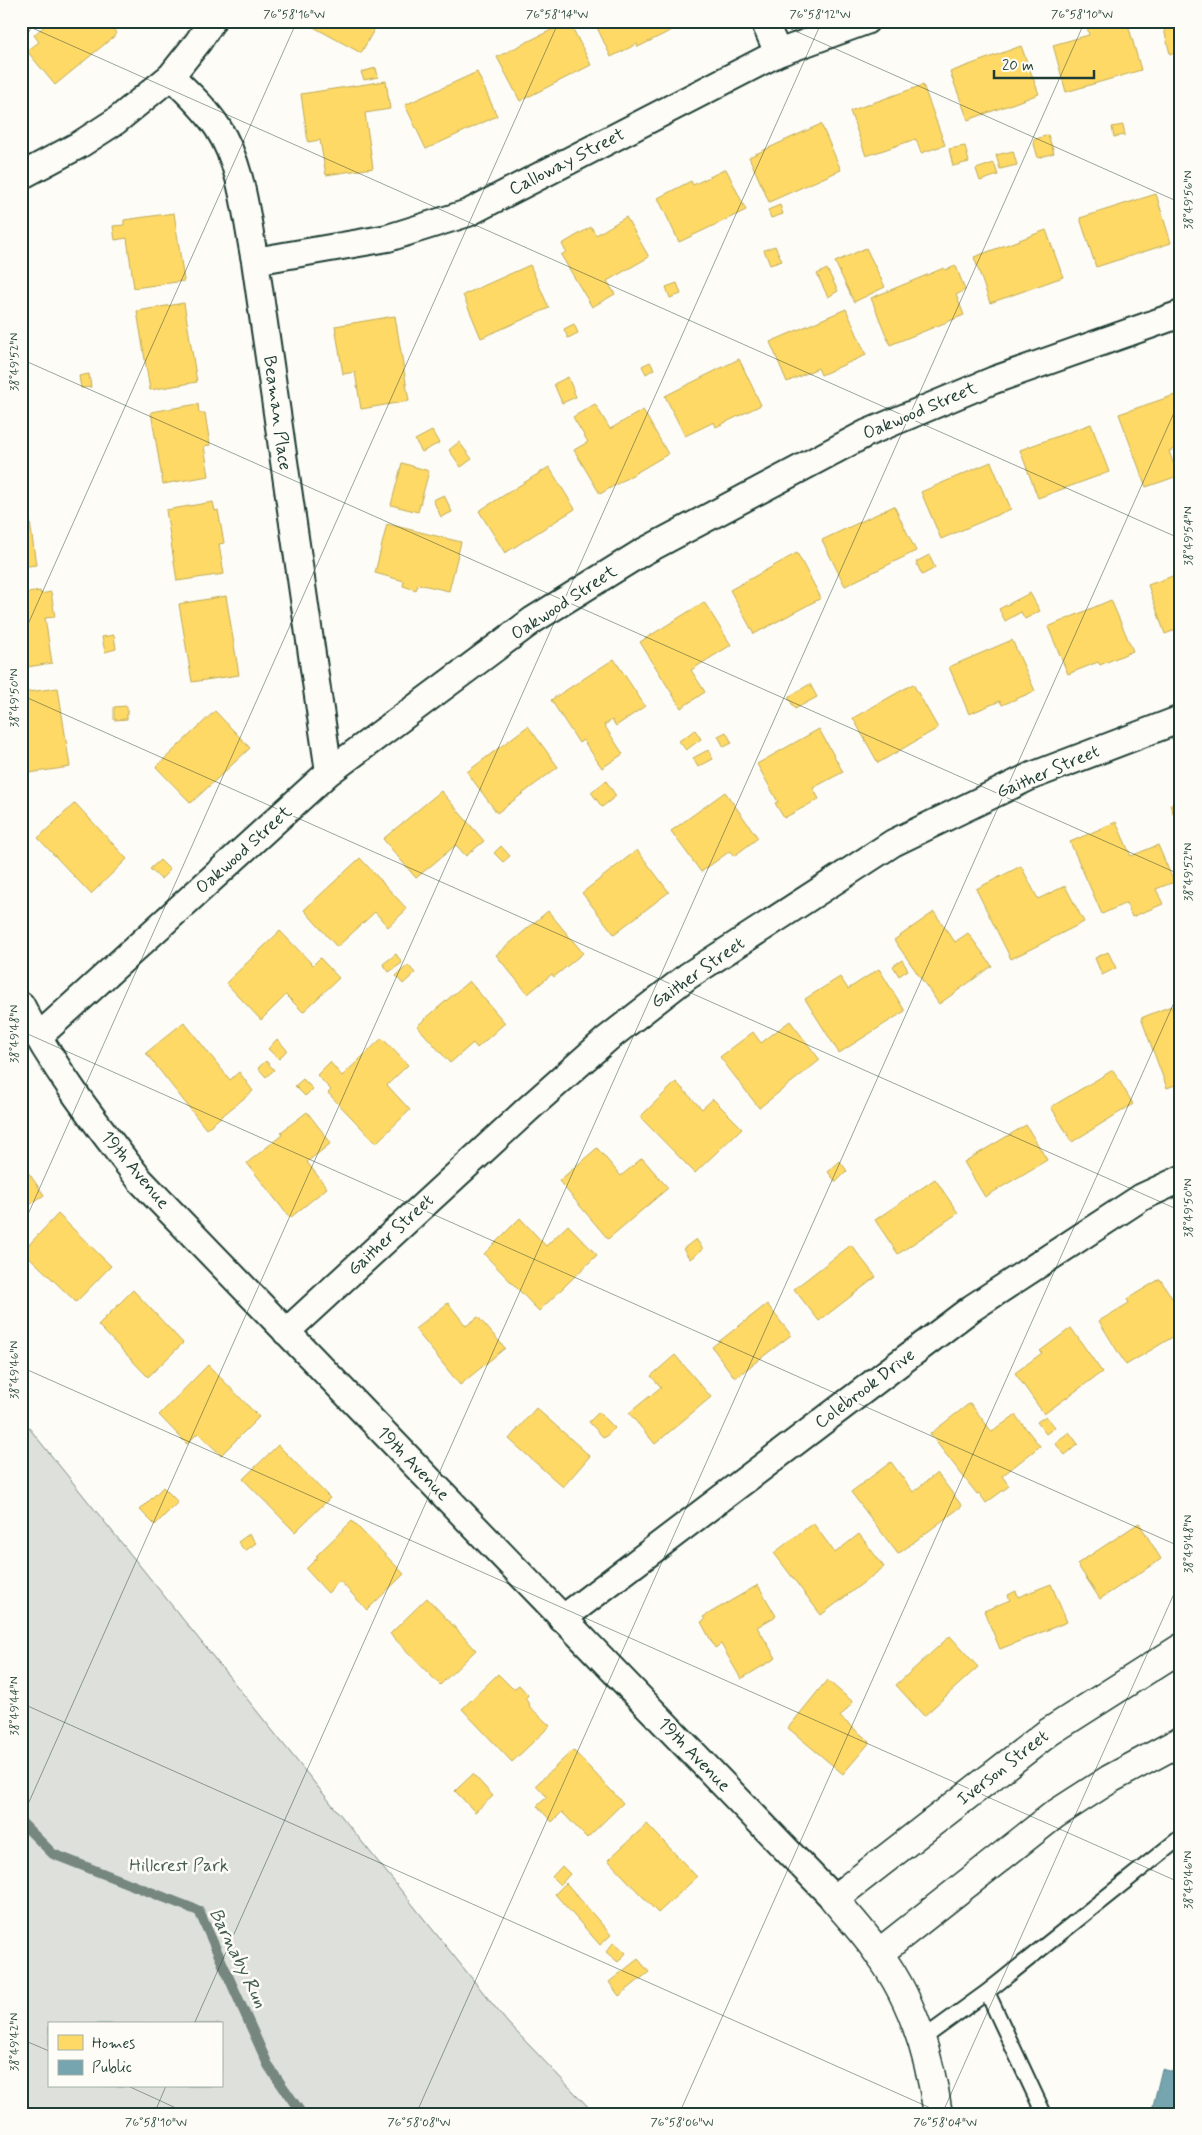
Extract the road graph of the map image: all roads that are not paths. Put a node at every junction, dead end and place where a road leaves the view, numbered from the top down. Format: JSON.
{"nodes":[{"id":1,"x":212,"y":21,"type":"edge"},
{"id":2,"x":764,"y":21,"type":"edge"},
{"id":3,"x":866,"y":21,"type":"edge"},
{"id":4,"x":778,"y":53,"type":"junction"},
{"id":5,"x":171,"y":76,"type":"junction"},
{"id":6,"x":21,"y":176,"type":"edge"},
{"id":7,"x":255,"y":261,"type":"junction"},
{"id":8,"x":1181,"y":314,"type":"edge"},
{"id":9,"x":1181,"y":719,"type":"edge"},
{"id":10,"x":329,"y":772,"type":"junction"},
{"id":11,"x":21,"y":1005,"type":"edge"},
{"id":12,"x":38,"y":1037,"type":"junction"},
{"id":13,"x":1181,"y":1179,"type":"edge"},
{"id":14,"x":286,"y":1332,"type":"junction"},
{"id":15,"x":562,"y":1618,"type":"junction"},
{"id":16,"x":1181,"y":1648,"type":"edge"},
{"id":17,"x":1181,"y":1741,"type":"edge"},
{"id":18,"x":1181,"y":1837,"type":"edge"},
{"id":19,"x":834,"y":1900,"type":"junction"},
{"id":20,"x":879,"y":1953,"type":"junction"},
{"id":21,"x":987,"y":1992,"type":"junction"},
{"id":22,"x":921,"y":2040,"type":"junction"},
{"id":23,"x":938,"y":2114,"type":"edge"},
{"id":24,"x":1044,"y":2114,"type":"edge"}],
"edges":[{"from":1,"to":5,"type":"street"},
{"from":2,"to":4,"type":"street"},
{"from":3,"to":4,"type":"street","name":"Calloway Street"},
{"from":4,"to":7,"type":"street","name":"Calloway Street"},
{"from":5,"to":6,"type":"street"},
{"from":5,"to":7,"type":"street","name":"Beaman Place"},
{"from":7,"to":10,"type":"street","name":"Beaman Place"},
{"from":8,"to":10,"type":"street","name":"Oakwood Street"},
{"from":9,"to":14,"type":"street","name":"Gaither Street"},
{"from":10,"to":12,"type":"street","name":"Oakwood Street"},
{"from":11,"to":12,"type":"street","name":"19th Avenue"},
{"from":12,"to":14,"type":"street","name":"19th Avenue"},
{"from":13,"to":15,"type":"street","name":"Colebrook Drive"},
{"from":14,"to":15,"type":"street","name":"19th Avenue"},
{"from":15,"to":19,"type":"street","name":"19th Avenue"},
{"from":16,"to":19,"type":"main road","name":"Iverson Street"},
{"from":17,"to":20,"type":"main road"},
{"from":18,"to":21,"type":"lane"},
{"from":19,"to":20,"type":"main road"},
{"from":20,"to":22,"type":"main road"},
{"from":21,"to":22,"type":"lane"},
{"from":21,"to":24,"type":"lane"},
{"from":22,"to":23,"type":"main road"}]}
